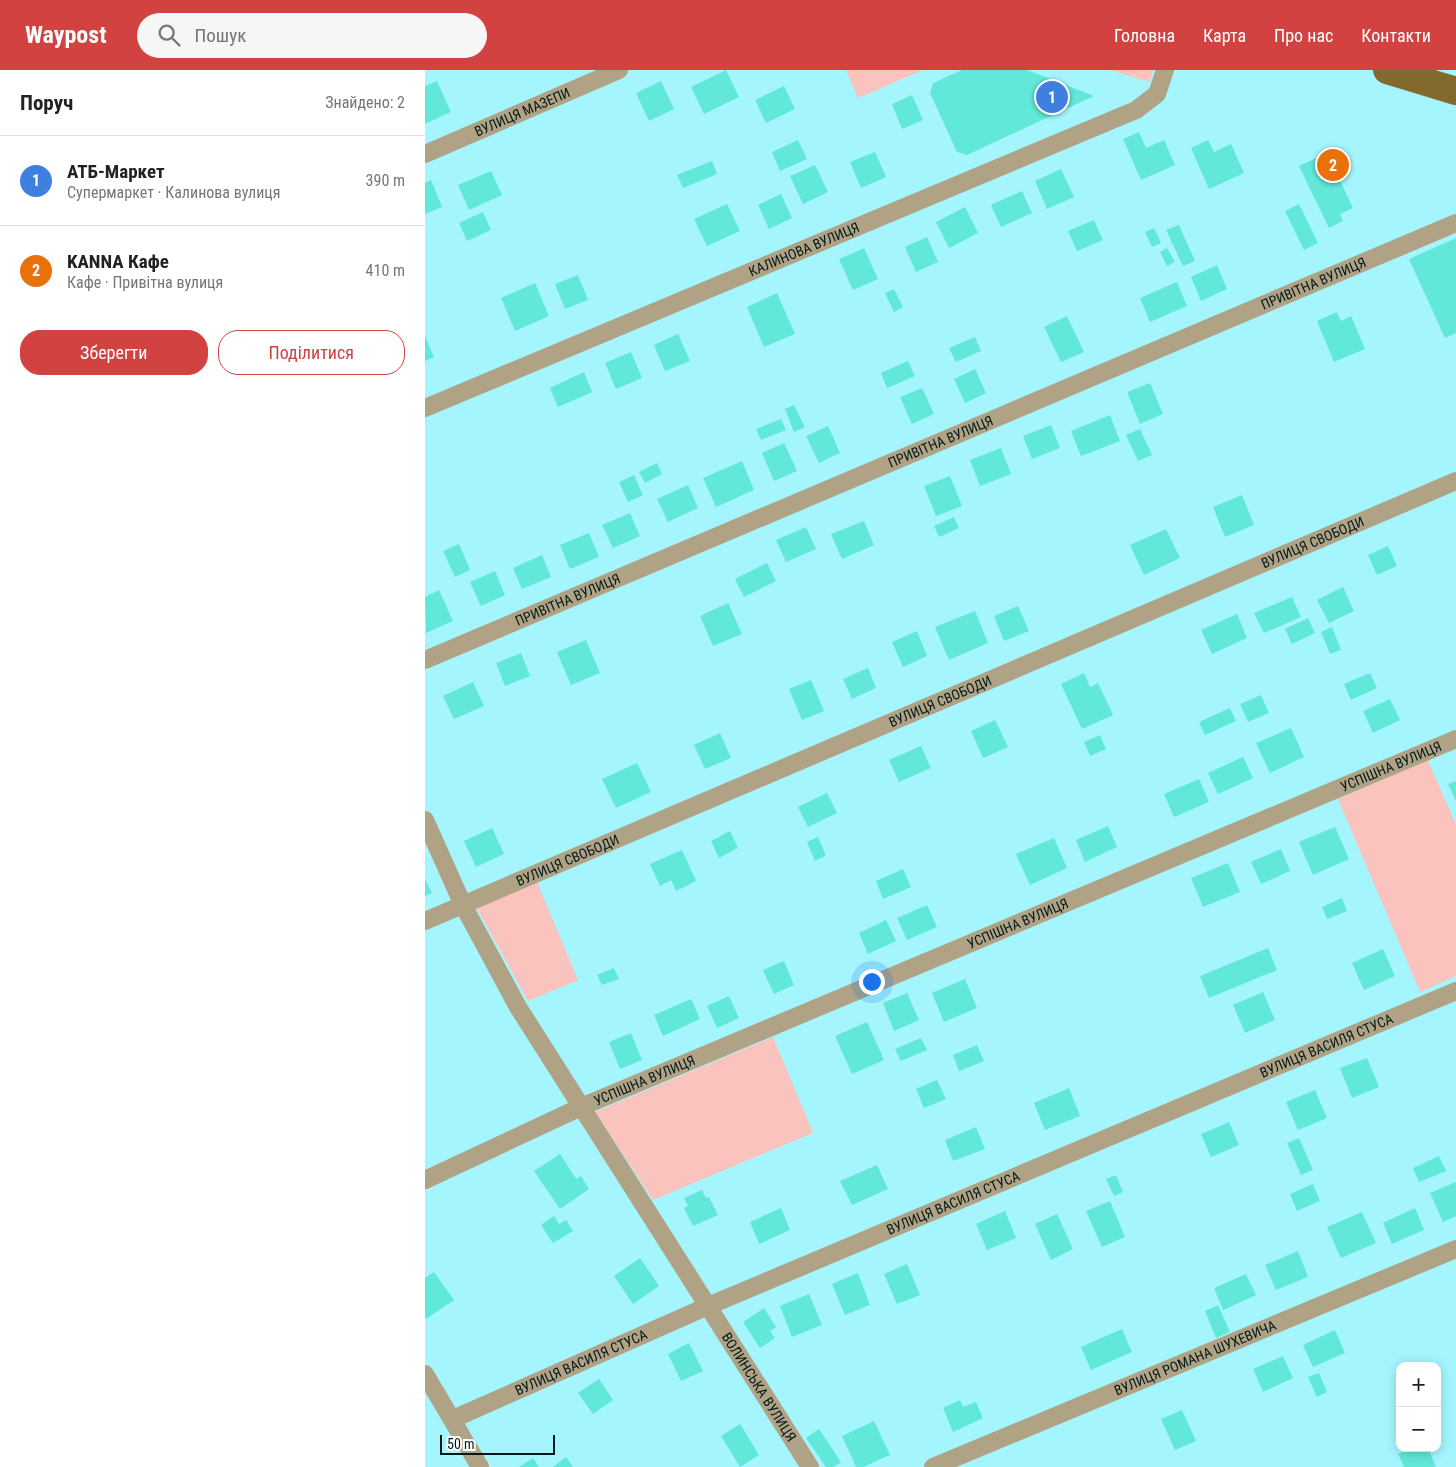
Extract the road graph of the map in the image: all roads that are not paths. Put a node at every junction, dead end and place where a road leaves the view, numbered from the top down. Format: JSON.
{"nodes":[{"id":1,"x":619,"y":70,"type":"edge"},
{"id":2,"x":1165,"y":70,"type":"edge"},
{"id":3,"x":1387,"y":70,"type":"edge"},
{"id":4,"x":1456,"y":91,"type":"edge"},
{"id":5,"x":425,"y":154,"type":"edge"},
{"id":6,"x":1456,"y":223,"type":"edge"},
{"id":7,"x":425,"y":408,"type":"edge"},
{"id":8,"x":1456,"y":481,"type":"edge"},
{"id":9,"x":425,"y":660,"type":"edge"},
{"id":10,"x":1456,"y":738,"type":"edge"},
{"id":11,"x":425,"y":820,"type":"edge"},
{"id":12,"x":463,"y":905,"type":"junction"},
{"id":13,"x":425,"y":921,"type":"edge"},
{"id":14,"x":1456,"y":991,"type":"edge"},
{"id":15,"x":581,"y":1107,"type":"junction"},
{"id":16,"x":425,"y":1180,"type":"edge"},
{"id":17,"x":1456,"y":1249,"type":"edge"},
{"id":18,"x":708,"y":1306,"type":"junction"},
{"id":19,"x":425,"y":1374,"type":"edge"},
{"id":20,"x":453,"y":1419,"type":"junction"},
{"id":21,"x":480,"y":1467,"type":"edge"},
{"id":22,"x":810,"y":1467,"type":"edge"},
{"id":23,"x":933,"y":1467,"type":"edge"}],
"edges":[{"from":1,"to":5,"type":"street","name":"ВУЛИЦЯ МАЗЕПИ"},
{"from":2,"to":7,"type":"street","name":"КАЛИНОВА ВУЛИЦЯ"},
{"from":3,"to":4,"type":"main road"},
{"from":6,"to":9,"type":"street","name":"ПРИВІТНА ВУЛИЦЯ"},
{"from":8,"to":12,"type":"street","name":"ВУЛИЦЯ СВОБОДИ"},
{"from":10,"to":15,"type":"street","name":"УСПІШНА ВУЛИЦЯ"},
{"from":11,"to":12,"type":"street","name":"ВОЛИНСЬКА ВУЛИЦЯ"},
{"from":12,"to":13,"type":"street","name":"ВУЛИЦЯ СВОБОДИ"},
{"from":12,"to":15,"type":"street","name":"ВОЛИНСЬКА ВУЛИЦЯ"},
{"from":14,"to":18,"type":"street","name":"ВУЛИЦЯ ВАСИЛЯ СТУСА"},
{"from":15,"to":16,"type":"street","name":"УСПІШНА ВУЛИЦЯ"},
{"from":15,"to":18,"type":"street","name":"ВОЛИНСЬКА ВУЛИЦЯ"},
{"from":17,"to":23,"type":"street","name":"ВУЛИЦЯ РОМАНА ШУХЕВИЧА"},
{"from":18,"to":20,"type":"street","name":"ВУЛИЦЯ ВАСИЛЯ СТУСА"},
{"from":18,"to":22,"type":"street","name":"ВОЛИНСЬКА ВУЛИЦЯ"},
{"from":19,"to":20,"type":"street"},
{"from":20,"to":21,"type":"street"}]}
